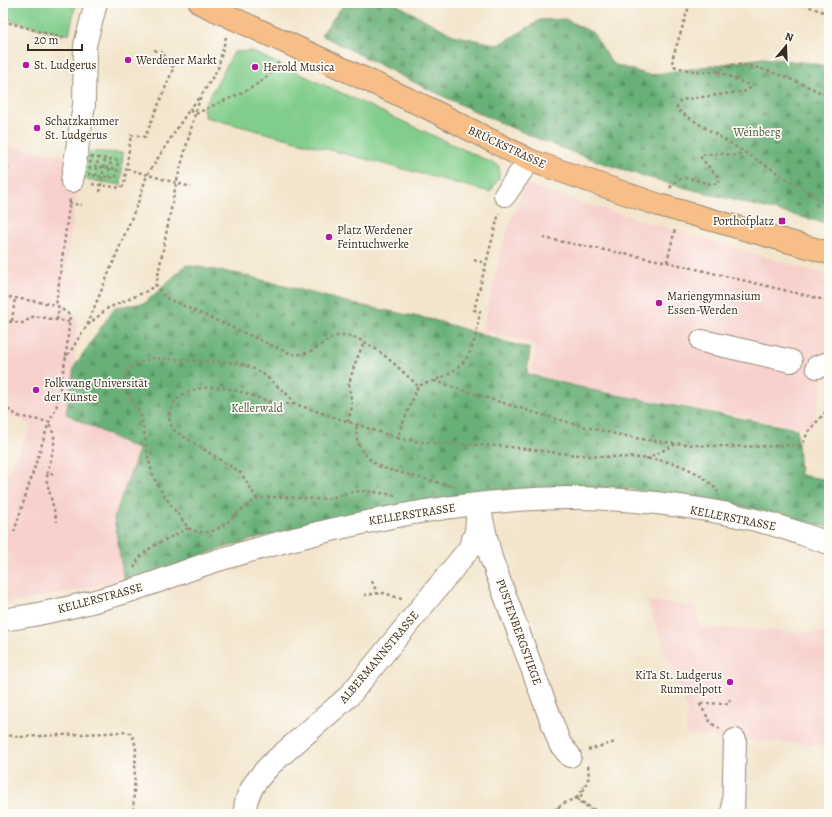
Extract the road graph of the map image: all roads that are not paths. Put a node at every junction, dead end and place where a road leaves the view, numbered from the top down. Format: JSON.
{"nodes":[{"id":1,"x":96,"y":3,"type":"edge"},
{"id":2,"x":200,"y":3,"type":"edge"},
{"id":3,"x":530,"y":160,"type":"junction"},
{"id":4,"x":72,"y":181,"type":"road end"},
{"id":5,"x":502,"y":204,"type":"road end"},
{"id":6,"x":829,"y":253,"type":"edge"},
{"id":7,"x":702,"y":342,"type":"dead end"},
{"id":8,"x":791,"y":361,"type":"dead end"},
{"id":9,"x":478,"y":504,"type":"junction"},
{"id":10,"x":829,"y":543,"type":"edge"},
{"id":11,"x":4,"y":615,"type":"edge"},
{"id":12,"x":735,"y":740,"type":"dead end"},
{"id":13,"x":576,"y":754,"type":"road end"},
{"id":14,"x":245,"y":814,"type":"edge"},
{"id":15,"x":733,"y":814,"type":"edge"}],
"edges":[{"from":1,"to":4,"type":"street"},
{"from":2,"to":3,"type":"main road","name":"BRÜCKSTRASSE"},
{"from":3,"to":5,"type":"street"},
{"from":3,"to":6,"type":"main road","name":"BRÜCKSTRASSE"},
{"from":7,"to":8,"type":"street"},
{"from":9,"to":10,"type":"street","name":"KELLERSTRASSE"},
{"from":9,"to":11,"type":"street","name":"KELLERSTRASSE"},
{"from":9,"to":13,"type":"street","name":"PUSTENBERGSTIEGE"},
{"from":9,"to":14,"type":"street","name":"ALBERMANNSTRASSE"},
{"from":12,"to":15,"type":"street"}]}
